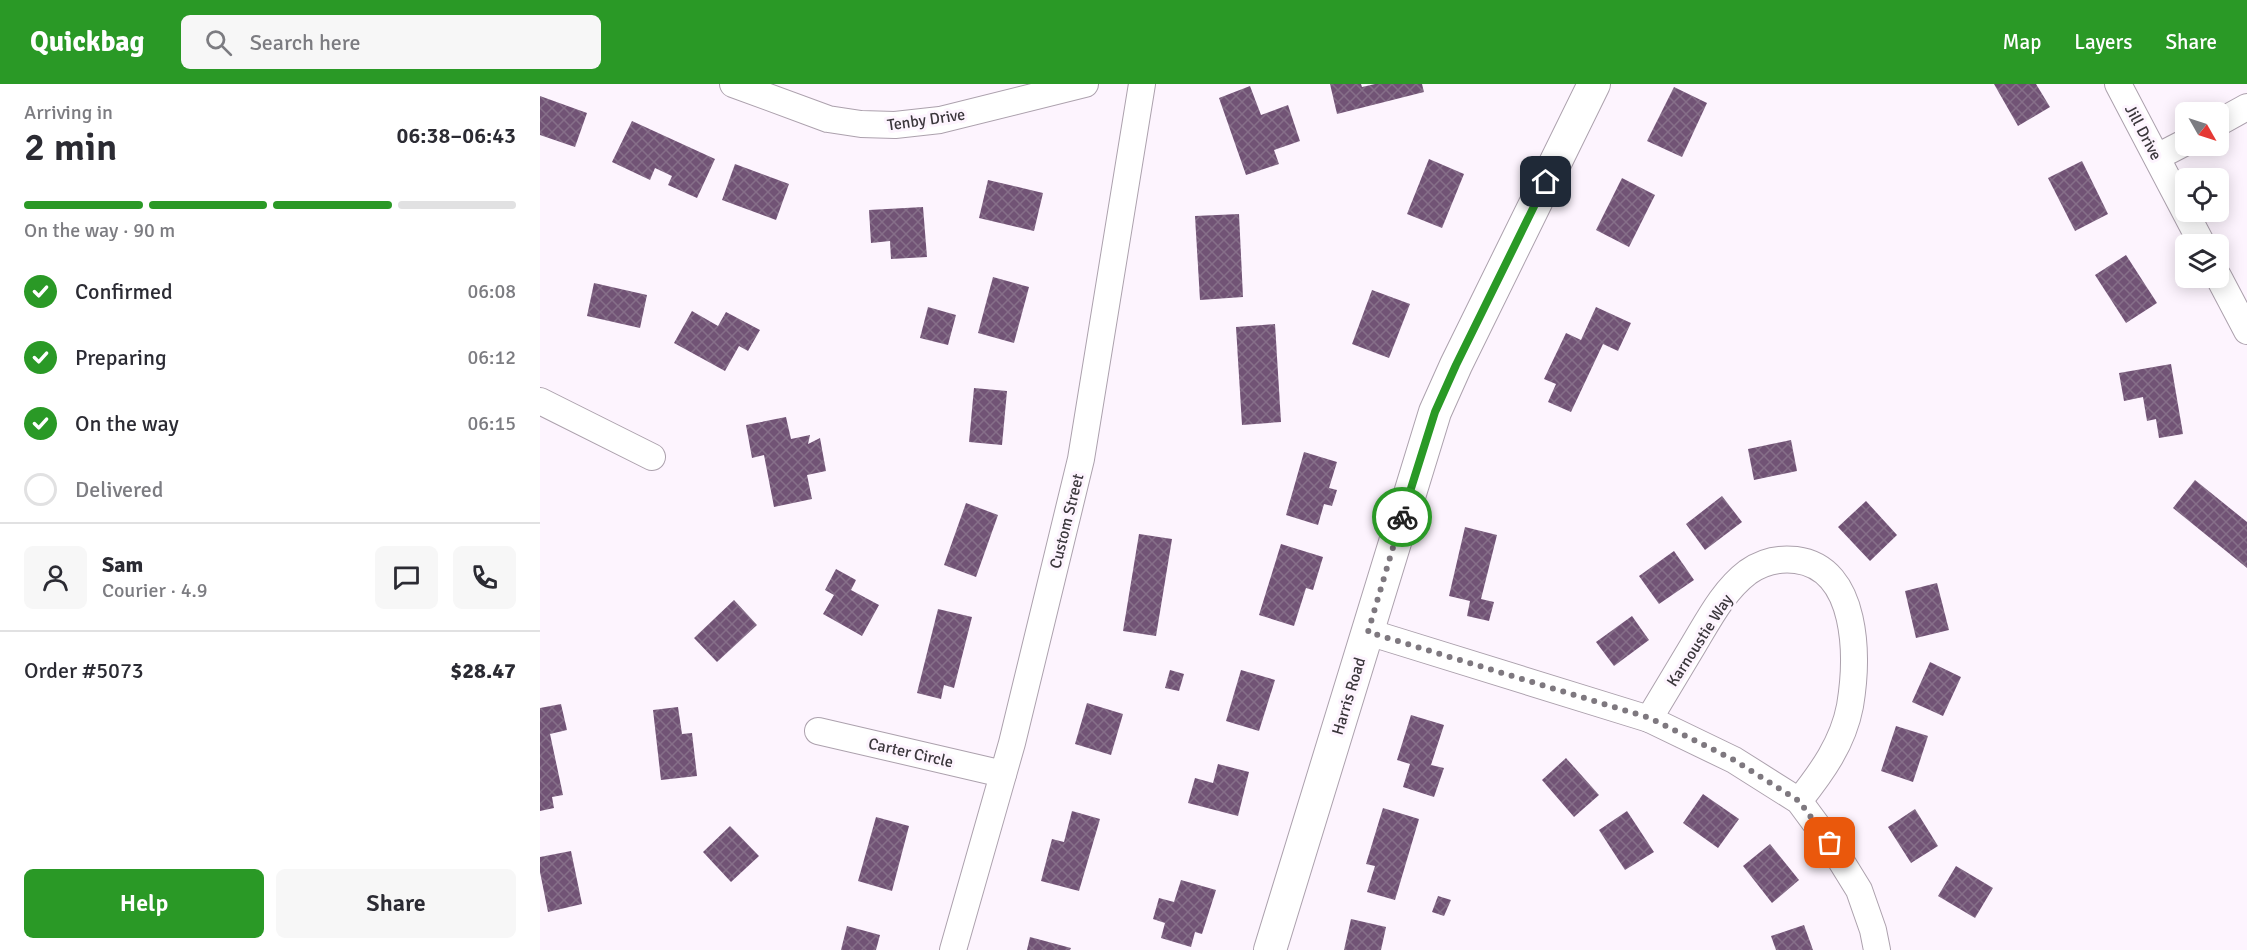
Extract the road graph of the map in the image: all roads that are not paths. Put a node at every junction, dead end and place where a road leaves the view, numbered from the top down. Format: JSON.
{"nodes":[{"id":1,"x":733,"y":84,"type":"edge"},
{"id":2,"x":1085,"y":84,"type":"edge"},
{"id":3,"x":1142,"y":84,"type":"edge"},
{"id":4,"x":1594,"y":84,"type":"edge"},
{"id":5,"x":2118,"y":84,"type":"edge"},
{"id":6,"x":2247,"y":107,"type":"edge"},
{"id":7,"x":2229,"y":117,"type":"edge"},
{"id":8,"x":2175,"y":148,"type":"edge"},
{"id":9,"x":2157,"y":157,"type":"junction"},
{"id":10,"x":2197,"y":234,"type":"edge"},
{"id":11,"x":2224,"y":288,"type":"edge"},
{"id":12,"x":2247,"y":331,"type":"edge"},
{"id":13,"x":540,"y":401,"type":"edge"},
{"id":14,"x":652,"y":457,"type":"dead end"},
{"id":15,"x":1368,"y":632,"type":"junction"},
{"id":16,"x":1650,"y":718,"type":"junction"},
{"id":17,"x":818,"y":731,"type":"dead end"},
{"id":18,"x":1004,"y":774,"type":"junction"},
{"id":19,"x":1799,"y":801,"type":"junction"},
{"id":20,"x":953,"y":950,"type":"edge"},
{"id":21,"x":1270,"y":950,"type":"edge"},
{"id":22,"x":1877,"y":950,"type":"edge"}],
"edges":[{"from":1,"to":2,"type":"street","name":"Tenby Drive"},
{"from":3,"to":18,"type":"street","name":"Custom Street"},
{"from":4,"to":15,"type":"street","name":"Harris Road"},
{"from":5,"to":9,"type":"street","name":"Jill Drive"},
{"from":6,"to":7,"type":"street"},
{"from":8,"to":9,"type":"street"},
{"from":9,"to":10,"type":"street","name":"Jill Drive"},
{"from":11,"to":12,"type":"street"},
{"from":13,"to":14,"type":"street"},
{"from":15,"to":16,"type":"street"},
{"from":15,"to":21,"type":"street","name":"Harris Road"},
{"from":16,"to":19,"type":"street"},
{"from":16,"to":19,"type":"street","name":"Karnoustie Way"},
{"from":17,"to":18,"type":"street","name":"Carter Circle"},
{"from":18,"to":20,"type":"street","name":"Custom Street"},
{"from":19,"to":22,"type":"street"}]}
